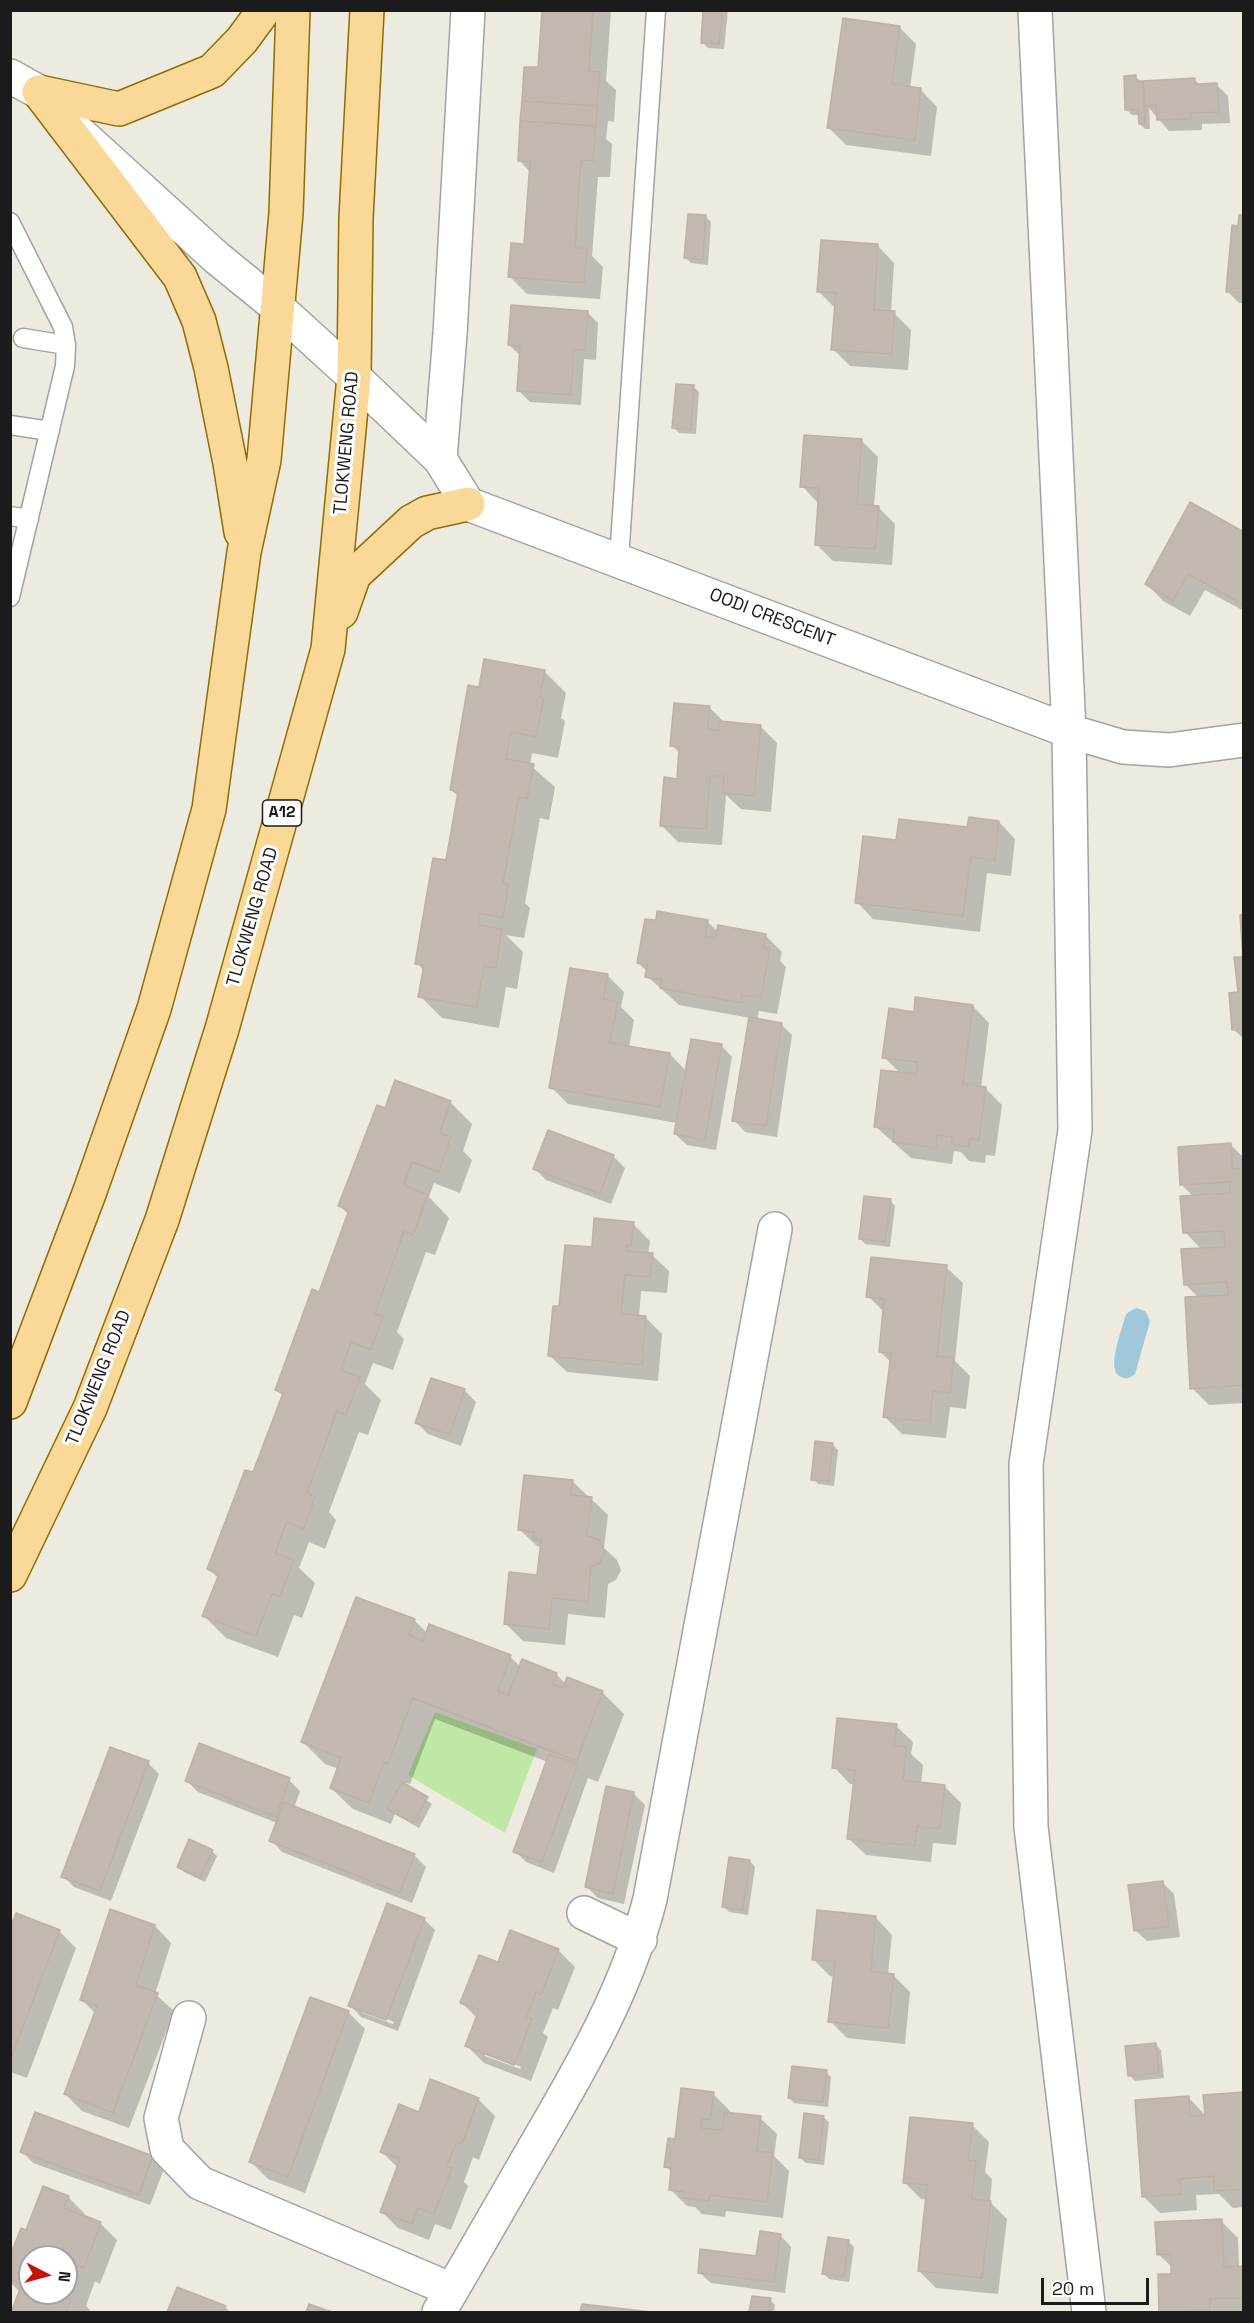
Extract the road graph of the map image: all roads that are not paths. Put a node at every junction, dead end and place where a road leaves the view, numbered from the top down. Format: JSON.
{"nodes":[{"id":1,"x":264,"y":10,"type":"edge"},
{"id":2,"x":293,"y":10,"type":"edge"},
{"id":3,"x":367,"y":10,"type":"edge"},
{"id":4,"x":468,"y":10,"type":"edge"},
{"id":5,"x":656,"y":10,"type":"edge"},
{"id":6,"x":1035,"y":10,"type":"edge"},
{"id":7,"x":10,"y":75,"type":"edge"},
{"id":8,"x":39,"y":92,"type":"junction"},
{"id":9,"x":10,"y":222,"type":"edge"},
{"id":10,"x":16,"y":239,"type":"edge"},
{"id":11,"x":276,"y":306,"type":"junction"},
{"id":12,"x":23,"y":338,"type":"dead end"},
{"id":13,"x":66,"y":345,"type":"junction"},
{"id":14,"x":354,"y":377,"type":"junction"},
{"id":15,"x":10,"y":425,"type":"edge"},
{"id":16,"x":50,"y":431,"type":"junction"},
{"id":17,"x":440,"y":459,"type":"junction"},
{"id":18,"x":468,"y":504,"type":"junction"},
{"id":19,"x":10,"y":516,"type":"edge"},
{"id":20,"x":29,"y":519,"type":"junction"},
{"id":21,"x":244,"y":552,"type":"junction"},
{"id":22,"x":619,"y":560,"type":"junction"},
{"id":23,"x":10,"y":597,"type":"edge"},
{"id":24,"x":328,"y":649,"type":"junction"},
{"id":25,"x":1069,"y":731,"type":"junction"},
{"id":26,"x":1244,"y":740,"type":"edge"},
{"id":27,"x":775,"y":1229,"type":"dead end"},
{"id":28,"x":10,"y":1402,"type":"edge"},
{"id":29,"x":10,"y":1575,"type":"edge"},
{"id":30,"x":584,"y":1913,"type":"dead end"},
{"id":31,"x":640,"y":1940,"type":"junction"},
{"id":32,"x":189,"y":2018,"type":"dead end"},
{"id":33,"x":446,"y":2301,"type":"edge"},
{"id":34,"x":1089,"y":2313,"type":"edge"}],
"edges":[{"from":1,"to":8,"type":"main road"},
{"from":2,"to":11,"type":"main road"},
{"from":3,"to":14,"type":"main road","name":"TLOKWENG ROAD","number":"A12"},
{"from":4,"to":17,"type":"street"},
{"from":5,"to":22,"type":"lane"},
{"from":6,"to":25,"type":"street"},
{"from":7,"to":8,"type":"street"},
{"from":8,"to":11,"type":"street"},
{"from":8,"to":21,"type":"main road"},
{"from":9,"to":10,"type":"lane"},
{"from":10,"to":13,"type":"lane"},
{"from":11,"to":14,"type":"street"},
{"from":11,"to":21,"type":"main road"},
{"from":12,"to":13,"type":"lane"},
{"from":13,"to":16,"type":"lane"},
{"from":14,"to":17,"type":"street"},
{"from":14,"to":24,"type":"main road","name":"TLOKWENG ROAD","number":"A12"},
{"from":15,"to":16,"type":"lane"},
{"from":16,"to":20,"type":"lane"},
{"from":17,"to":18,"type":"street"},
{"from":18,"to":22,"type":"street","name":"OODI CRESCENT"},
{"from":18,"to":24,"type":"main road"},
{"from":19,"to":20,"type":"lane"},
{"from":20,"to":23,"type":"lane"},
{"from":21,"to":28,"type":"main road"},
{"from":22,"to":25,"type":"street","name":"OODI CRESCENT"},
{"from":24,"to":29,"type":"main road","name":"TLOKWENG ROAD","number":"A12"},
{"from":25,"to":26,"type":"street","name":"OODI CRESCENT"},
{"from":25,"to":34,"type":"street"},
{"from":27,"to":31,"type":"street"},
{"from":30,"to":31,"type":"street"},
{"from":31,"to":33,"type":"street"},
{"from":32,"to":33,"type":"street"}]}
